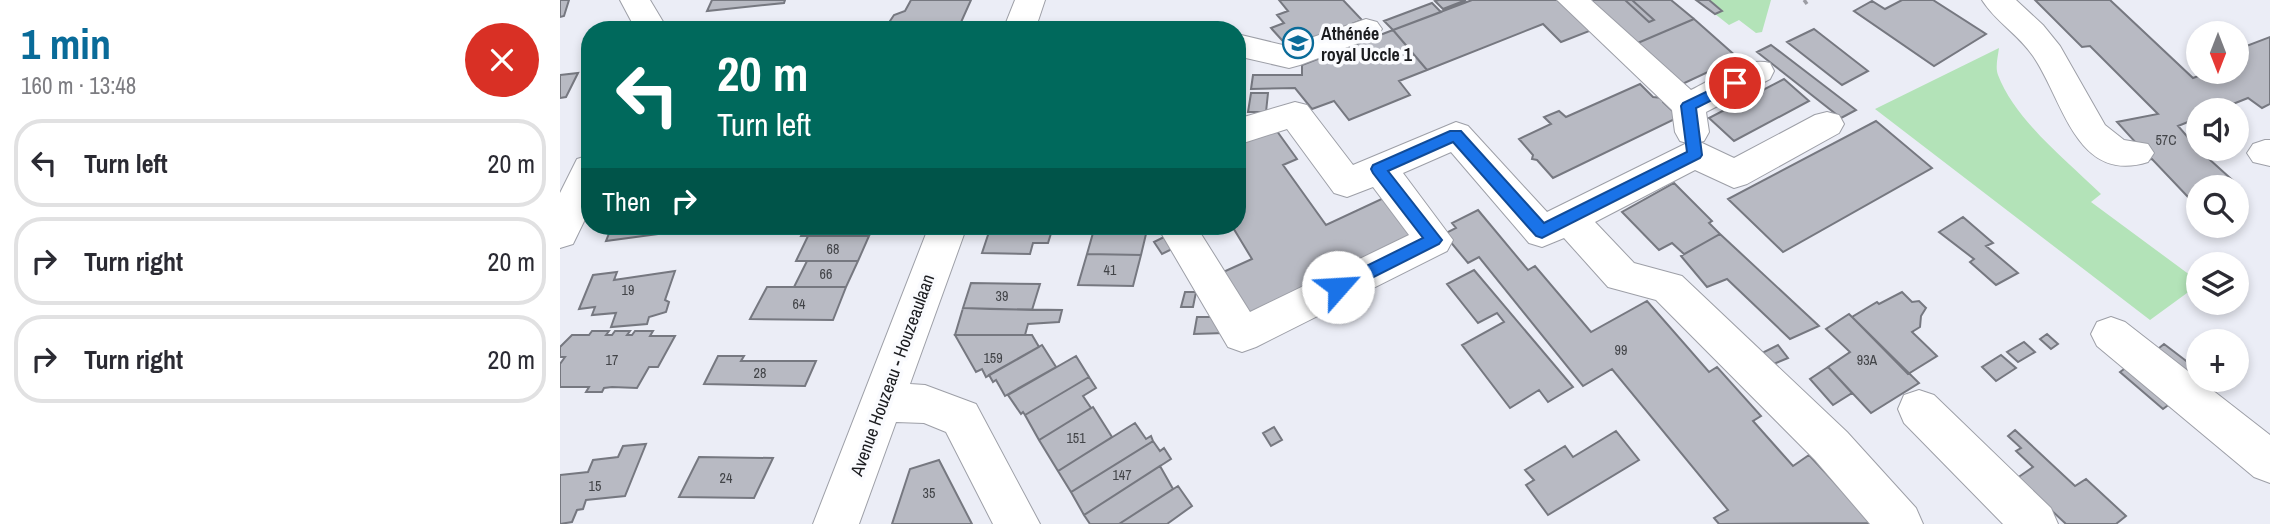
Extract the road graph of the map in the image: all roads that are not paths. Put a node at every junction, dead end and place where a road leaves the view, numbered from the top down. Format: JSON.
{"nodes":[{"id":1,"x":635,"y":0,"type":"edge"},
{"id":2,"x":666,"y":0,"type":"edge"},
{"id":3,"x":1030,"y":0,"type":"edge"},
{"id":4,"x":1572,"y":0,"type":"edge"},
{"id":5,"x":1997,"y":0,"type":"edge"},
{"id":6,"x":648,"y":21,"type":"edge"},
{"id":7,"x":657,"y":21,"type":"edge"},
{"id":8,"x":1022,"y":21,"type":"edge"},
{"id":9,"x":1366,"y":29,"type":"dead end"},
{"id":10,"x":1246,"y":46,"type":"edge"},
{"id":11,"x":1758,"y":71,"type":"dead end"},
{"id":12,"x":1688,"y":106,"type":"junction"},
{"id":13,"x":1827,"y":124,"type":"dead end"},
{"id":14,"x":1246,"y":129,"type":"edge"},
{"id":15,"x":2136,"y":153,"type":"dead end"},
{"id":16,"x":1695,"y":155,"type":"junction"},
{"id":17,"x":1379,"y":169,"type":"junction"},
{"id":18,"x":581,"y":188,"type":"edge"},
{"id":19,"x":1569,"y":218,"type":"junction"},
{"id":20,"x":560,"y":233,"type":"edge"},
{"id":21,"x":945,"y":235,"type":"edge"},
{"id":22,"x":1181,"y":235,"type":"edge"},
{"id":23,"x":2111,"y":334,"type":"dead end"},
{"id":24,"x":883,"y":402,"type":"junction"},
{"id":25,"x":1919,"y":409,"type":"dead end"},
{"id":26,"x":2270,"y":462,"type":"edge"},
{"id":27,"x":836,"y":524,"type":"edge"},
{"id":28,"x":1017,"y":524,"type":"edge"},
{"id":29,"x":1900,"y":524,"type":"edge"},
{"id":30,"x":2035,"y":524,"type":"edge"}],
"edges":[{"from":1,"to":6,"type":"street"},
{"from":2,"to":7,"type":"street"},
{"from":3,"to":8,"type":"street"},
{"from":4,"to":12,"type":"street"},
{"from":5,"to":15,"type":"street"},
{"from":9,"to":10,"type":"street"},
{"from":11,"to":12,"type":"street"},
{"from":12,"to":16,"type":"street"},
{"from":13,"to":16,"type":"street"},
{"from":14,"to":17,"type":"street"},
{"from":16,"to":19,"type":"street"},
{"from":17,"to":19,"type":"street"},
{"from":17,"to":22,"type":"street"},
{"from":18,"to":20,"type":"street"},
{"from":19,"to":29,"type":"street"},
{"from":21,"to":24,"type":"street","name":"Avenue Houzeau - Houzeaulaan"},
{"from":23,"to":26,"type":"street"},
{"from":24,"to":27,"type":"street","name":"Avenue Houzeau - Houzeaulaan"},
{"from":24,"to":28,"type":"street"},
{"from":25,"to":30,"type":"street"}]}
